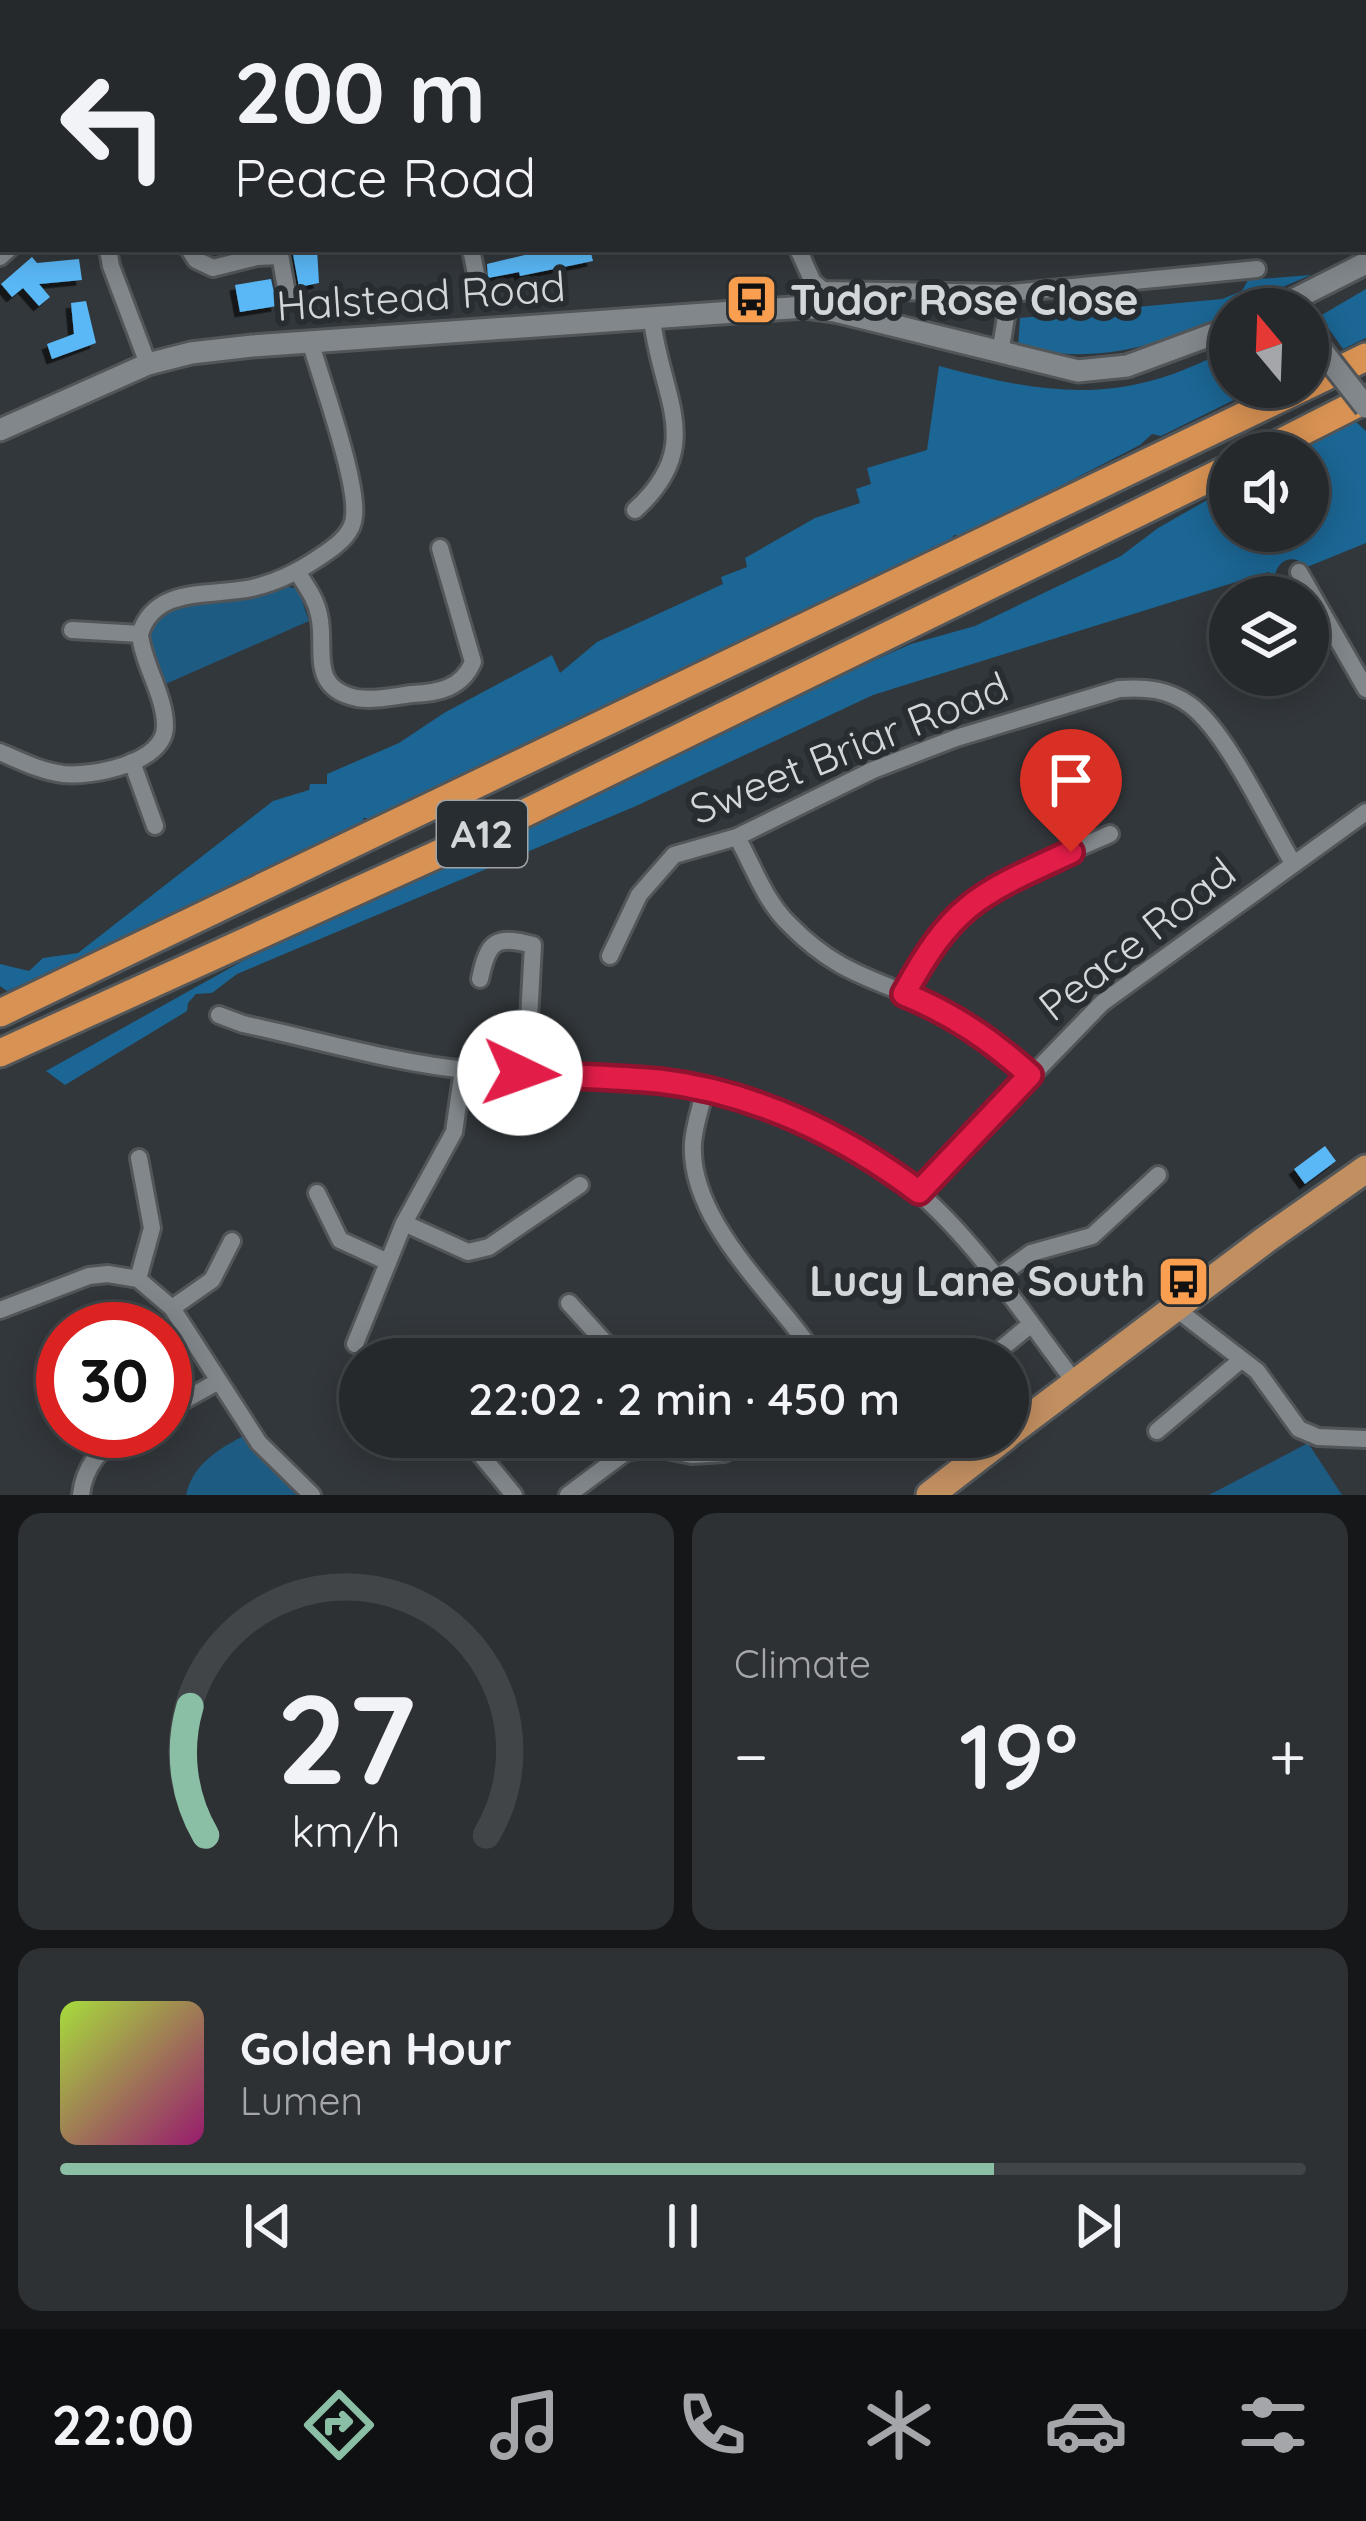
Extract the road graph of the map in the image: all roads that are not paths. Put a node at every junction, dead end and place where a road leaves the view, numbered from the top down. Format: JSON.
{"nodes":[{"id":1,"x":109,"y":252,"type":"edge"},
{"id":2,"x":191,"y":252,"type":"edge"},
{"id":3,"x":279,"y":252,"type":"edge"},
{"id":4,"x":472,"y":252,"type":"edge"},
{"id":5,"x":799,"y":252,"type":"edge"},
{"id":6,"x":1366,"y":263,"type":"edge"},
{"id":7,"x":1257,"y":269,"type":"dead end"},
{"id":8,"x":476,"y":274,"type":"dead end"},
{"id":9,"x":1319,"y":288,"type":"edge"},
{"id":10,"x":1010,"y":293,"type":"junction"},
{"id":11,"x":288,"y":299,"type":"dead end"},
{"id":12,"x":652,"y":319,"type":"junction"},
{"id":13,"x":1209,"y":336,"type":"edge"},
{"id":14,"x":311,"y":344,"type":"junction"},
{"id":15,"x":1000,"y":352,"type":"junction"},
{"id":16,"x":1366,"y":357,"type":"edge"},
{"id":17,"x":1329,"y":358,"type":"edge"},
{"id":18,"x":148,"y":364,"type":"junction"},
{"id":19,"x":1329,"y":375,"type":"edge"},
{"id":20,"x":1366,"y":403,"type":"edge"},
{"id":21,"x":1260,"y":408,"type":"edge"},
{"id":22,"x":0,"y":430,"type":"edge"},
{"id":23,"x":1305,"y":432,"type":"edge"},
{"id":24,"x":1209,"y":478,"type":"edge"},
{"id":25,"x":635,"y":510,"type":"dead end"},
{"id":26,"x":440,"y":548,"type":"dead end"},
{"id":27,"x":1299,"y":572,"type":"dead end"},
{"id":28,"x":298,"y":573,"type":"junction"},
{"id":29,"x":72,"y":630,"type":"dead end"},
{"id":30,"x":140,"y":634,"type":"junction"},
{"id":31,"x":1366,"y":689,"type":"edge"},
{"id":32,"x":0,"y":752,"type":"edge"},
{"id":33,"x":132,"y":761,"type":"junction"},
{"id":34,"x":1366,"y":812,"type":"edge"},
{"id":35,"x":155,"y":826,"type":"dead end"},
{"id":36,"x":1110,"y":834,"type":"dead end"},
{"id":37,"x":737,"y":837,"type":"junction"},
{"id":38,"x":1293,"y":863,"type":"junction"},
{"id":39,"x":138,"y":948,"type":"junction"},
{"id":40,"x":610,"y":956,"type":"dead end"},
{"id":41,"x":480,"y":979,"type":"dead end"},
{"id":42,"x":904,"y":994,"type":"junction"},
{"id":43,"x":0,"y":997,"type":"edge"},
{"id":44,"x":122,"y":999,"type":"junction"},
{"id":45,"x":0,"y":1013,"type":"edge"},
{"id":46,"x":219,"y":1016,"type":"dead end"},
{"id":47,"x":0,"y":1053,"type":"edge"},
{"id":48,"x":463,"y":1070,"type":"junction"},
{"id":49,"x":520,"y":1073,"type":"junction"},
{"id":50,"x":0,"y":1074,"type":"edge"},
{"id":51,"x":1030,"y":1075,"type":"junction"},
{"id":52,"x":705,"y":1089,"type":"junction"},
{"id":53,"x":139,"y":1158,"type":"dead end"},
{"id":54,"x":1366,"y":1169,"type":"edge"},
{"id":55,"x":1157,"y":1175,"type":"dead end"},
{"id":56,"x":580,"y":1185,"type":"dead end"},
{"id":57,"x":919,"y":1192,"type":"junction"},
{"id":58,"x":317,"y":1193,"type":"dead end"},
{"id":59,"x":404,"y":1223,"type":"junction"},
{"id":60,"x":232,"y":1241,"type":"dead end"},
{"id":61,"x":388,"y":1262,"type":"junction"},
{"id":62,"x":138,"y":1279,"type":"junction"},
{"id":63,"x":995,"y":1279,"type":"junction"},
{"id":64,"x":165,"y":1302,"type":"edge"},
{"id":65,"x":181,"y":1302,"type":"edge"},
{"id":66,"x":569,"y":1304,"type":"dead end"},
{"id":67,"x":1174,"y":1308,"type":"junction"},
{"id":68,"x":0,"y":1310,"type":"edge"},
{"id":69,"x":1030,"y":1325,"type":"junction"},
{"id":70,"x":357,"y":1338,"type":"edge"},
{"id":71,"x":601,"y":1338,"type":"edge"},
{"id":72,"x":802,"y":1338,"type":"edge"},
{"id":73,"x":1014,"y":1338,"type":"edge"},
{"id":74,"x":192,"y":1341,"type":"edge"},
{"id":75,"x":1241,"y":1360,"type":"junction"},
{"id":76,"x":217,"y":1382,"type":"junction"},
{"id":77,"x":1074,"y":1382,"type":"junction"},
{"id":78,"x":192,"y":1396,"type":"edge"},
{"id":79,"x":1029,"y":1418,"type":"edge"},
{"id":80,"x":1157,"y":1432,"type":"dead end"},
{"id":81,"x":1366,"y":1439,"type":"edge"},
{"id":82,"x":94,"y":1458,"type":"edge"},
{"id":83,"x":483,"y":1458,"type":"edge"},
{"id":84,"x":617,"y":1458,"type":"edge"},
{"id":85,"x":979,"y":1458,"type":"edge"},
{"id":86,"x":937,"y":1493,"type":"edge"},
{"id":87,"x":81,"y":1495,"type":"edge"},
{"id":88,"x":312,"y":1495,"type":"edge"},
{"id":89,"x":514,"y":1495,"type":"edge"},
{"id":90,"x":568,"y":1495,"type":"edge"}],
"edges":[{"from":1,"to":18,"type":"street"},
{"from":2,"to":3,"type":"street"},
{"from":3,"to":11,"type":"street"},
{"from":4,"to":8,"type":"street"},
{"from":5,"to":10,"type":"street"},
{"from":6,"to":9,"type":"street"},
{"from":7,"to":10,"type":"street"},
{"from":10,"to":15,"type":"street"},
{"from":12,"to":14,"type":"street","name":"Halstead Road"},
{"from":12,"to":15,"type":"street","name":"Halstead Road"},
{"from":12,"to":25,"type":"street"},
{"from":13,"to":15,"type":"street","name":"Halstead Road"},
{"from":14,"to":18,"type":"street","name":"Halstead Road"},
{"from":14,"to":28,"type":"street"},
{"from":16,"to":19,"type":"highway","number":"A12"},
{"from":17,"to":20,"type":"street","bridge":true},
{"from":18,"to":22,"type":"street","name":"Halstead Road"},
{"from":20,"to":23,"type":"highway"},
{"from":21,"to":39,"type":"highway","number":"A12"},
{"from":24,"to":44,"type":"highway","number":"A12"},
{"from":26,"to":28,"type":"street"},
{"from":27,"to":31,"type":"street"},
{"from":28,"to":30,"type":"street"},
{"from":29,"to":30,"type":"street"},
{"from":30,"to":33,"type":"street"},
{"from":32,"to":33,"type":"street"},
{"from":33,"to":35,"type":"street"},
{"from":34,"to":38,"type":"street","name":"Peace Road"},
{"from":36,"to":42,"type":"street"},
{"from":37,"to":38,"type":"street","name":"Sweet Briar Road"},
{"from":37,"to":40,"type":"street","name":"Sweet Briar Road"},
{"from":37,"to":42,"type":"street"},
{"from":38,"to":51,"type":"street","name":"Peace Road"},
{"from":39,"to":43,"type":"highway","number":"A12"},
{"from":39,"to":45,"type":"highway","number":"A12"},
{"from":41,"to":49,"type":"street"},
{"from":42,"to":51,"type":"street"},
{"from":44,"to":47,"type":"highway","number":"A12"},
{"from":44,"to":50,"type":"highway","number":"A12"},
{"from":46,"to":48,"type":"street"},
{"from":48,"to":49,"type":"street"},
{"from":48,"to":59,"type":"street"},
{"from":49,"to":52,"type":"street"},
{"from":51,"to":57,"type":"street","name":"Peace Road"},
{"from":52,"to":57,"type":"street"},
{"from":52,"to":72,"type":"street"},
{"from":53,"to":62,"type":"street"},
{"from":54,"to":67,"type":"main road"},
{"from":55,"to":63,"type":"street"},
{"from":56,"to":59,"type":"street"},
{"from":57,"to":63,"type":"street"},
{"from":58,"to":61,"type":"street"},
{"from":59,"to":61,"type":"street"},
{"from":60,"to":65,"type":"street"},
{"from":61,"to":70,"type":"street"},
{"from":62,"to":64,"type":"street"},
{"from":62,"to":68,"type":"street"},
{"from":63,"to":69,"type":"street"},
{"from":66,"to":71,"type":"street"},
{"from":67,"to":75,"type":"street"},
{"from":67,"to":77,"type":"main road"},
{"from":69,"to":73,"type":"street"},
{"from":69,"to":77,"type":"street"},
{"from":74,"to":76,"type":"street"},
{"from":75,"to":80,"type":"street"},
{"from":75,"to":81,"type":"street"},
{"from":76,"to":78,"type":"street"},
{"from":76,"to":88,"type":"street"},
{"from":77,"to":79,"type":"main road"},
{"from":82,"to":87,"type":"street"},
{"from":83,"to":89,"type":"street"},
{"from":84,"to":90,"type":"street"},
{"from":85,"to":86,"type":"main road"}]}
